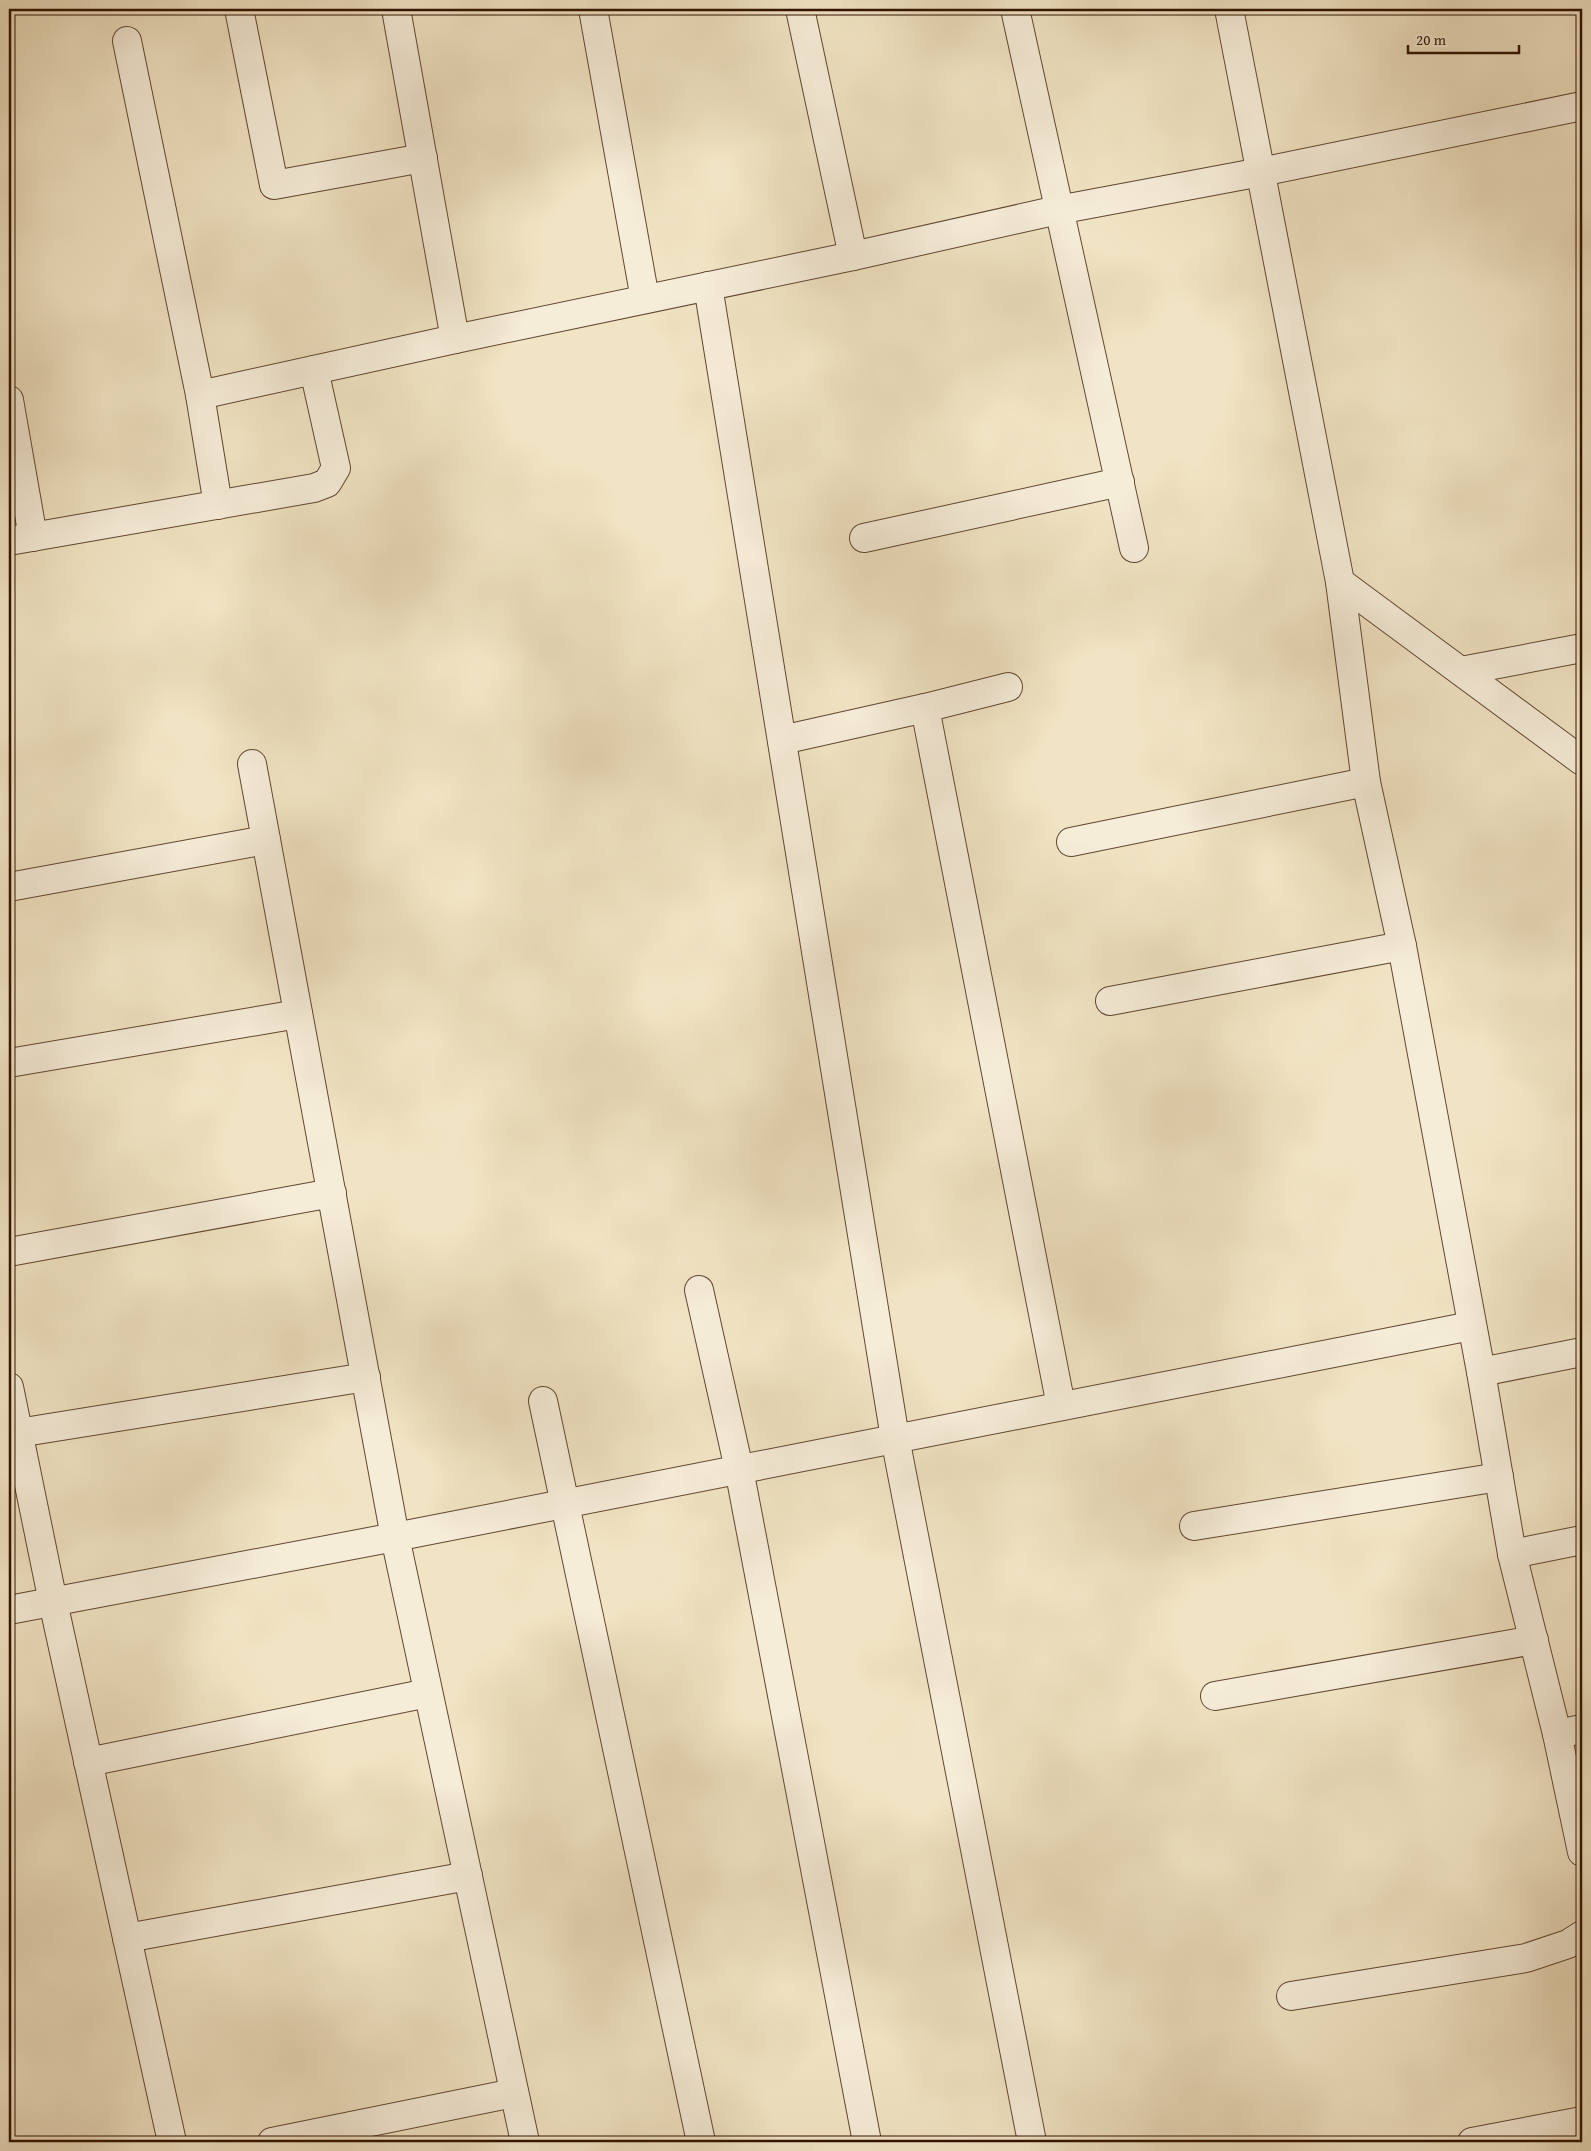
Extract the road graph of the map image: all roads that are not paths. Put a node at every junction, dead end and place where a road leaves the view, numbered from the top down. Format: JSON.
{"nodes":[{"id":1,"x":240,"y":9,"type":"edge"},
{"id":2,"x":396,"y":9,"type":"edge"},
{"id":3,"x":593,"y":9,"type":"edge"},
{"id":4,"x":800,"y":9,"type":"edge"},
{"id":5,"x":1014,"y":9,"type":"edge"},
{"id":6,"x":1229,"y":9,"type":"edge"},
{"id":7,"x":127,"y":41,"type":"dead end"},
{"id":8,"x":1582,"y":106,"type":"edge"},
{"id":9,"x":423,"y":158,"type":"junction"},
{"id":10,"x":1261,"y":172,"type":"junction"},
{"id":11,"x":1058,"y":210,"type":"junction"},
{"id":12,"x":853,"y":256,"type":"junction"},
{"id":13,"x":708,"y":286,"type":"junction"},
{"id":14,"x":645,"y":299,"type":"junction"},
{"id":15,"x":455,"y":338,"type":"junction"},
{"id":16,"x":314,"y":370,"type":"junction"},
{"id":17,"x":200,"y":394,"type":"junction"},
{"id":18,"x":9,"y":400,"type":"edge"},
{"id":19,"x":1120,"y":482,"type":"junction"},
{"id":20,"x":218,"y":505,"type":"junction"},
{"id":21,"x":864,"y":538,"type":"dead end"},
{"id":22,"x":21,"y":539,"type":"edge"},
{"id":23,"x":1134,"y":548,"type":"dead end"},
{"id":24,"x":1340,"y":582,"type":"junction"},
{"id":25,"x":1582,"y":648,"type":"edge"},
{"id":26,"x":1461,"y":672,"type":"junction"},
{"id":27,"x":1008,"y":687,"type":"dead end"},
{"id":28,"x":925,"y":708,"type":"junction"},
{"id":29,"x":782,"y":740,"type":"junction"},
{"id":30,"x":1582,"y":761,"type":"edge"},
{"id":31,"x":252,"y":764,"type":"dead end"},
{"id":32,"x":1366,"y":782,"type":"junction"},
{"id":33,"x":266,"y":840,"type":"junction"},
{"id":34,"x":1071,"y":842,"type":"dead end"},
{"id":35,"x":9,"y":887,"type":"edge"},
{"id":36,"x":1402,"y":946,"type":"junction"},
{"id":37,"x":1110,"y":1001,"type":"dead end"},
{"id":38,"x":298,"y":1014,"type":"junction"},
{"id":39,"x":9,"y":1063,"type":"edge"},
{"id":40,"x":332,"y":1193,"type":"junction"},
{"id":41,"x":9,"y":1252,"type":"edge"},
{"id":42,"x":699,"y":1290,"type":"dead end"},
{"id":43,"x":1471,"y":1326,"type":"junction"},
{"id":44,"x":1582,"y":1352,"type":"edge"},
{"id":45,"x":1481,"y":1372,"type":"junction"},
{"id":46,"x":366,"y":1377,"type":"junction"},
{"id":47,"x":9,"y":1387,"type":"edge"},
{"id":48,"x":543,"y":1401,"type":"dead end"},
{"id":49,"x":1061,"y":1406,"type":"junction"},
{"id":50,"x":18,"y":1433,"type":"junction"},
{"id":51,"x":895,"y":1438,"type":"junction"},
{"id":52,"x":738,"y":1469,"type":"junction"},
{"id":53,"x":1499,"y":1477,"type":"junction"},
{"id":54,"x":565,"y":1503,"type":"junction"},
{"id":55,"x":1194,"y":1526,"type":"dead end"},
{"id":56,"x":395,"y":1537,"type":"junction"},
{"id":57,"x":1582,"y":1540,"type":"edge"},
{"id":58,"x":1512,"y":1554,"type":"junction"},
{"id":59,"x":53,"y":1602,"type":"junction"},
{"id":60,"x":9,"y":1610,"type":"edge"},
{"id":61,"x":1534,"y":1640,"type":"junction"},
{"id":62,"x":428,"y":1693,"type":"junction"},
{"id":63,"x":1215,"y":1696,"type":"dead end"},
{"id":64,"x":1570,"y":1732,"type":"edge"},
{"id":65,"x":88,"y":1762,"type":"junction"},
{"id":66,"x":1582,"y":1852,"type":"edge"},
{"id":67,"x":468,"y":1876,"type":"junction"},
{"id":68,"x":1582,"y":1936,"type":"edge"},
{"id":69,"x":127,"y":1938,"type":"junction"},
{"id":70,"x":1291,"y":1996,"type":"dead end"},
{"id":71,"x":514,"y":2093,"type":"junction"},
{"id":72,"x":1582,"y":2121,"type":"edge"},
{"id":73,"x":172,"y":2142,"type":"edge"},
{"id":74,"x":272,"y":2142,"type":"edge"},
{"id":75,"x":525,"y":2142,"type":"edge"},
{"id":76,"x":701,"y":2142,"type":"edge"},
{"id":77,"x":867,"y":2142,"type":"edge"},
{"id":78,"x":1032,"y":2142,"type":"edge"},
{"id":79,"x":1472,"y":2142,"type":"edge"}],
"edges":[{"from":1,"to":9,"type":"street"},
{"from":2,"to":9,"type":"street"},
{"from":3,"to":14,"type":"street"},
{"from":4,"to":12,"type":"street"},
{"from":5,"to":11,"type":"street"},
{"from":6,"to":10,"type":"street"},
{"from":7,"to":17,"type":"street"},
{"from":8,"to":10,"type":"street"},
{"from":9,"to":15,"type":"street"},
{"from":10,"to":11,"type":"street"},
{"from":10,"to":24,"type":"street"},
{"from":11,"to":12,"type":"street"},
{"from":11,"to":19,"type":"street"},
{"from":12,"to":13,"type":"street"},
{"from":13,"to":14,"type":"street"},
{"from":13,"to":29,"type":"street"},
{"from":14,"to":15,"type":"street"},
{"from":15,"to":16,"type":"street"},
{"from":16,"to":17,"type":"street"},
{"from":16,"to":20,"type":"street"},
{"from":17,"to":20,"type":"street"},
{"from":18,"to":22,"type":"street"},
{"from":19,"to":21,"type":"street"},
{"from":19,"to":23,"type":"street"},
{"from":20,"to":22,"type":"street"},
{"from":24,"to":26,"type":"street"},
{"from":24,"to":32,"type":"street"},
{"from":25,"to":26,"type":"street"},
{"from":26,"to":30,"type":"street"},
{"from":27,"to":28,"type":"street"},
{"from":28,"to":29,"type":"street"},
{"from":28,"to":49,"type":"street"},
{"from":29,"to":51,"type":"street"},
{"from":31,"to":33,"type":"street"},
{"from":32,"to":34,"type":"street"},
{"from":32,"to":36,"type":"street"},
{"from":33,"to":35,"type":"street"},
{"from":33,"to":38,"type":"street"},
{"from":36,"to":37,"type":"street"},
{"from":36,"to":43,"type":"street"},
{"from":38,"to":39,"type":"street"},
{"from":38,"to":40,"type":"street"},
{"from":40,"to":41,"type":"street"},
{"from":40,"to":46,"type":"street"},
{"from":42,"to":52,"type":"street"},
{"from":43,"to":45,"type":"street"},
{"from":43,"to":49,"type":"street"},
{"from":44,"to":45,"type":"street"},
{"from":45,"to":53,"type":"street"},
{"from":46,"to":50,"type":"street"},
{"from":46,"to":56,"type":"street"},
{"from":47,"to":50,"type":"street"},
{"from":48,"to":54,"type":"street"},
{"from":49,"to":51,"type":"street"},
{"from":50,"to":59,"type":"street"},
{"from":51,"to":52,"type":"street"},
{"from":51,"to":78,"type":"street"},
{"from":52,"to":54,"type":"street"},
{"from":52,"to":77,"type":"street"},
{"from":53,"to":55,"type":"street"},
{"from":53,"to":58,"type":"street"},
{"from":54,"to":56,"type":"street"},
{"from":54,"to":76,"type":"street"},
{"from":56,"to":59,"type":"street"},
{"from":56,"to":62,"type":"street"},
{"from":57,"to":58,"type":"street"},
{"from":58,"to":61,"type":"street"},
{"from":59,"to":60,"type":"street"},
{"from":59,"to":65,"type":"street"},
{"from":61,"to":63,"type":"street"},
{"from":61,"to":64,"type":"street"},
{"from":62,"to":65,"type":"street"},
{"from":62,"to":67,"type":"street"},
{"from":64,"to":66,"type":"street"},
{"from":65,"to":69,"type":"street"},
{"from":67,"to":69,"type":"street"},
{"from":67,"to":71,"type":"street"},
{"from":68,"to":70,"type":"street"},
{"from":69,"to":73,"type":"street"},
{"from":71,"to":74,"type":"street"},
{"from":71,"to":75,"type":"street"},
{"from":72,"to":79,"type":"street"}]}
